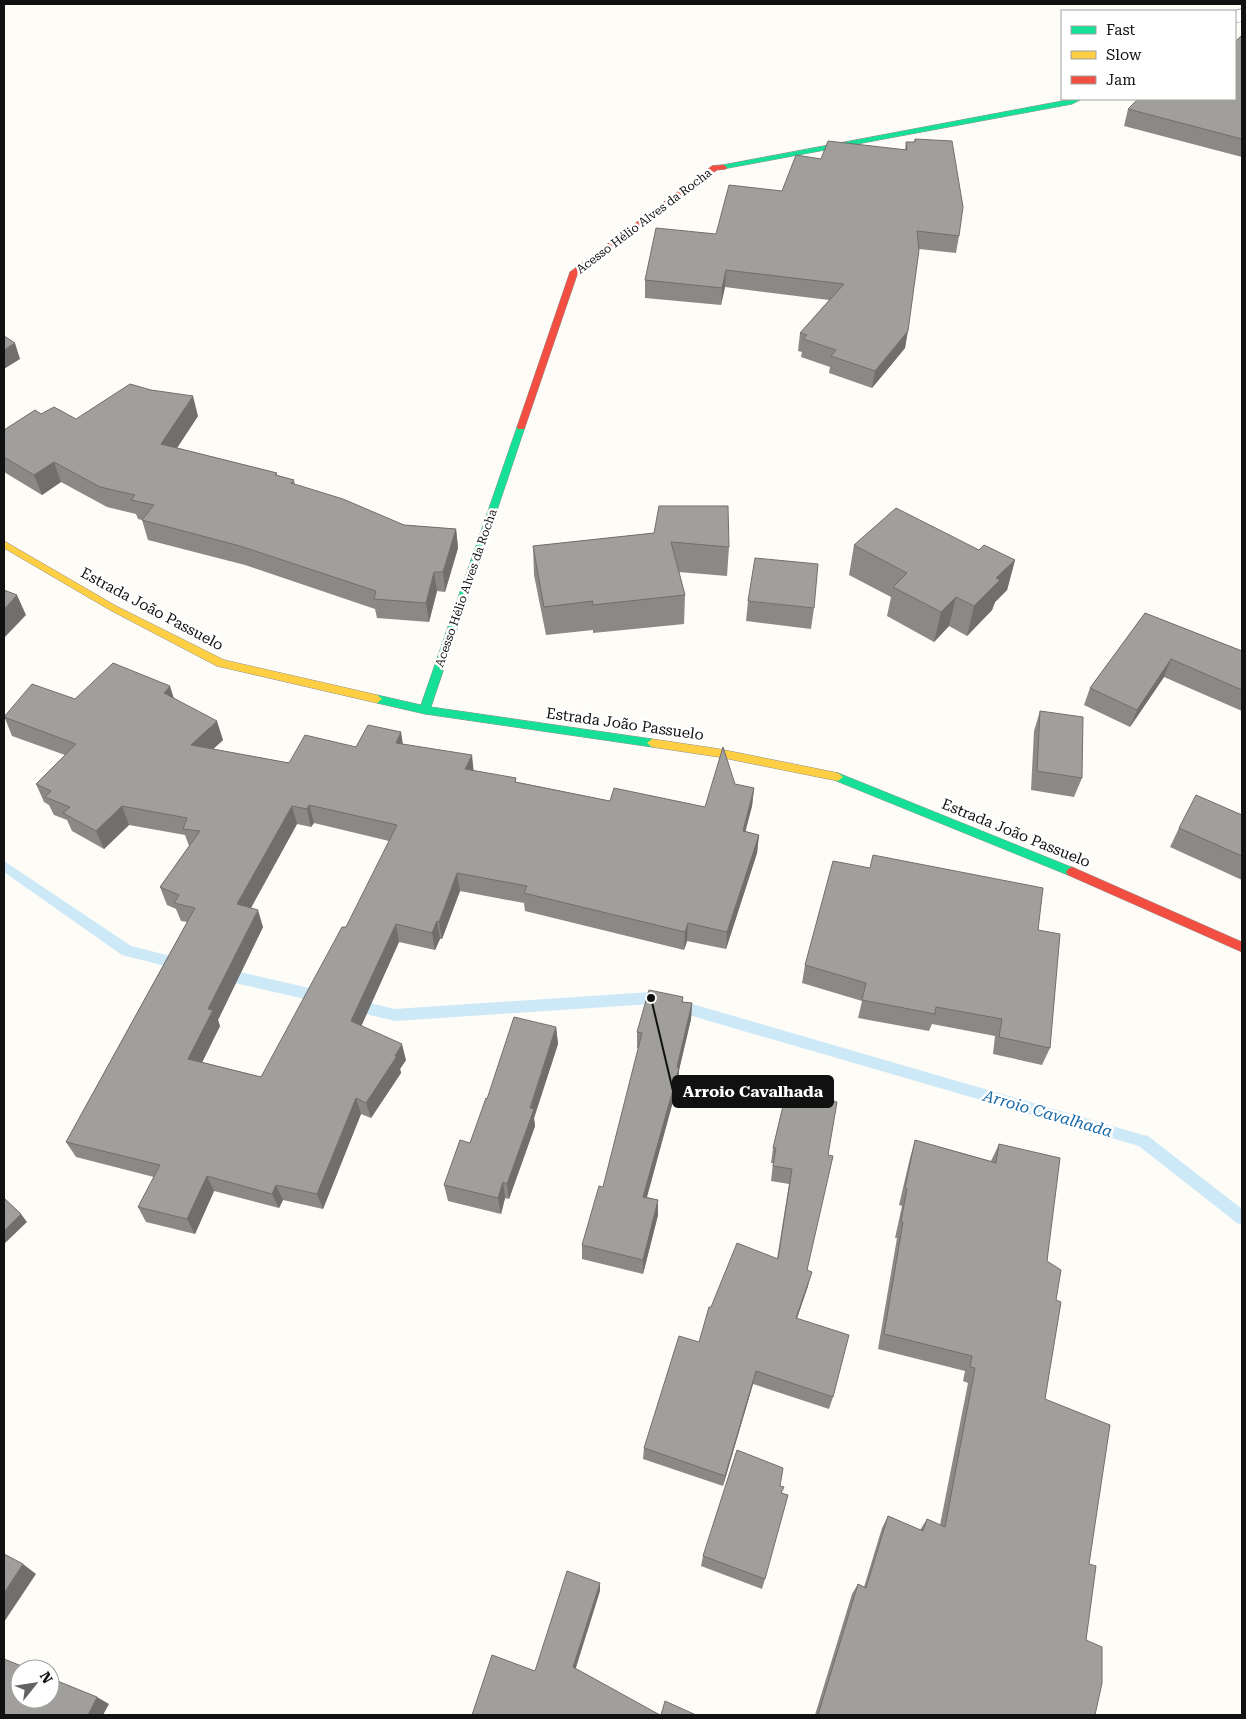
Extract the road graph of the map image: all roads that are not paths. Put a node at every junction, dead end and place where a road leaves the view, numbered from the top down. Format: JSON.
{"nodes":[{"id":1,"x":1076,"y":100,"type":"edge"},
{"id":2,"x":4,"y":544,"type":"edge"},
{"id":3,"x":425,"y":710,"type":"junction"},
{"id":4,"x":1242,"y":947,"type":"edge"}],
"edges":[{"from":1,"to":3,"type":"street","name":"Acesso Hélio Alves da Rocha"},
{"from":2,"to":3,"type":"street","name":"Estrada João Passuelo"},
{"from":3,"to":4,"type":"street","name":"Estrada João Passuelo"}]}
